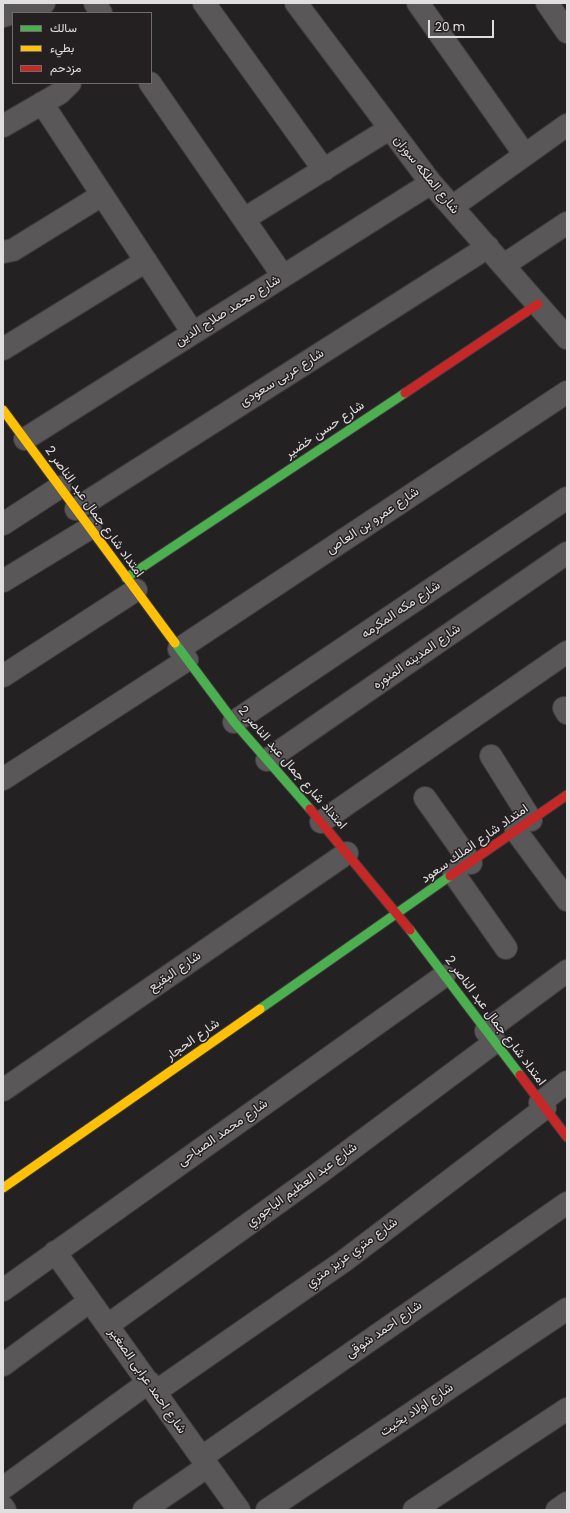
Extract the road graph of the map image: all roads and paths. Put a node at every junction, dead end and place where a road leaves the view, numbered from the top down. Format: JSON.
{"nodes":[{"id":1,"x":94,"y":3,"type":"edge"},
{"id":2,"x":204,"y":3,"type":"edge"},
{"id":3,"x":296,"y":3,"type":"edge"},
{"id":4,"x":418,"y":3,"type":"edge"},
{"id":5,"x":547,"y":3,"type":"edge"},
{"id":6,"x":43,"y":7,"type":"edge"},
{"id":7,"x":21,"y":12,"type":"edge"},
{"id":8,"x":100,"y":12,"type":"edge"},
{"id":9,"x":567,"y":32,"type":"edge"},
{"id":10,"x":69,"y":84,"type":"edge"},
{"id":11,"x":151,"y":84,"type":"edge"},
{"id":12,"x":42,"y":103,"type":"junction"},
{"id":13,"x":4,"y":124,"type":"edge"},
{"id":14,"x":567,"y":125,"type":"edge"},
{"id":15,"x":389,"y":129,"type":"junction"},
{"id":16,"x":525,"y":154,"type":"junction"},
{"id":17,"x":324,"y":170,"type":"junction"},
{"id":18,"x":431,"y":183,"type":"junction"},
{"id":19,"x":102,"y":195,"type":"junction"},
{"id":20,"x":452,"y":207,"type":"junction"},
{"id":21,"x":244,"y":219,"type":"junction"},
{"id":22,"x":567,"y":223,"type":"edge"},
{"id":23,"x":488,"y":247,"type":"junction"},
{"id":24,"x":3,"y":252,"type":"edge"},
{"id":25,"x":146,"y":261,"type":"junction"},
{"id":26,"x":504,"y":265,"type":"junction"},
{"id":27,"x":283,"y":276,"type":"junction"},
{"id":28,"x":538,"y":304,"type":"junction"},
{"id":29,"x":564,"y":328,"type":"edge"},
{"id":30,"x":193,"y":333,"type":"junction"},
{"id":31,"x":3,"y":348,"type":"edge"},
{"id":32,"x":567,"y":392,"type":"edge"},
{"id":33,"x":6,"y":419,"type":"edge"},
{"id":34,"x":25,"y":439,"type":"junction"},
{"id":35,"x":60,"y":488,"type":"junction"},
{"id":36,"x":567,"y":498,"type":"edge"},
{"id":37,"x":76,"y":509,"type":"junction"},
{"id":38,"x":3,"y":524,"type":"edge"},
{"id":39,"x":90,"y":528,"type":"junction"},
{"id":40,"x":567,"y":553,"type":"edge"},
{"id":41,"x":3,"y":581,"type":"edge"},
{"id":42,"x":131,"y":584,"type":"junction"},
{"id":43,"x":567,"y":652,"type":"edge"},
{"id":44,"x":183,"y":655,"type":"junction"},
{"id":45,"x":3,"y":676,"type":"edge"},
{"id":46,"x":234,"y":722,"type":"junction"},
{"id":47,"x":491,"y":756,"type":"dead end"},
{"id":48,"x":267,"y":760,"type":"junction"},
{"id":49,"x":3,"y":779,"type":"edge"},
{"id":50,"x":567,"y":795,"type":"edge"},
{"id":51,"x":425,"y":798,"type":"dead end"},
{"id":52,"x":321,"y":822,"type":"junction"},
{"id":53,"x":523,"y":826,"type":"junction"},
{"id":54,"x":347,"y":853,"type":"junction"},
{"id":55,"x":463,"y":868,"type":"junction"},
{"id":56,"x":567,"y":900,"type":"edge"},
{"id":57,"x":398,"y":914,"type":"junction"},
{"id":58,"x":506,"y":948,"type":"dead end"},
{"id":59,"x":567,"y":971,"type":"edge"},
{"id":60,"x":444,"y":976,"type":"junction"},
{"id":61,"x":490,"y":1036,"type":"junction"},
{"id":62,"x":567,"y":1082,"type":"edge"},
{"id":63,"x":3,"y":1090,"type":"edge"},
{"id":64,"x":542,"y":1105,"type":"junction"},
{"id":65,"x":567,"y":1137,"type":"edge"},
{"id":66,"x":3,"y":1188,"type":"edge"},
{"id":67,"x":567,"y":1203,"type":"edge"},
{"id":68,"x":55,"y":1252,"type":"junction"},
{"id":69,"x":3,"y":1290,"type":"edge"},
{"id":70,"x":90,"y":1301,"type":"junction"},
{"id":71,"x":567,"y":1309,"type":"edge"},
{"id":72,"x":108,"y":1326,"type":"junction"},
{"id":73,"x":3,"y":1365,"type":"edge"},
{"id":74,"x":152,"y":1387,"type":"junction"},
{"id":75,"x":567,"y":1409,"type":"edge"},
{"id":76,"x":205,"y":1462,"type":"junction"},
{"id":77,"x":3,"y":1488,"type":"edge"},
{"id":78,"x":567,"y":1503,"type":"edge"},
{"id":79,"x":3,"y":1508,"type":"edge"},
{"id":80,"x":5,"y":1510,"type":"edge"},
{"id":81,"x":144,"y":1510,"type":"edge"},
{"id":82,"x":239,"y":1510,"type":"edge"},
{"id":83,"x":267,"y":1510,"type":"edge"},
{"id":84,"x":414,"y":1510,"type":"edge"},
{"id":85,"x":557,"y":1510,"type":"edge"}],
"edges":[{"from":1,"to":8,"type":"street"},
{"from":2,"to":17,"type":"street"},
{"from":3,"to":15,"type":"street","name":"شارع الملكه سوزان"},
{"from":4,"to":16,"type":"street"},
{"from":5,"to":9,"type":"street"},
{"from":6,"to":7,"type":"street"},
{"from":10,"to":12,"type":"street"},
{"from":11,"to":21,"type":"street"},
{"from":12,"to":13,"type":"street"},
{"from":12,"to":19,"type":"street"},
{"from":14,"to":16,"type":"street"},
{"from":15,"to":17,"type":"street"},
{"from":15,"to":18,"type":"street","name":"شارع الملكه سوزان"},
{"from":16,"to":20,"type":"street"},
{"from":17,"to":21,"type":"street"},
{"from":18,"to":20,"type":"street","name":"شارع الملكه سوزان"},
{"from":18,"to":27,"type":"street","name":"شارع محمد صلاح الدين"},
{"from":19,"to":24,"type":"street"},
{"from":19,"to":25,"type":"street"},
{"from":20,"to":23,"type":"street","name":"شارع الملكه سوزان"},
{"from":21,"to":27,"type":"street"},
{"from":22,"to":26,"type":"street"},
{"from":23,"to":26,"type":"street","name":"شارع الملكه سوزان"},
{"from":23,"to":37,"type":"street","name":"شارع عربى سعودى"},
{"from":25,"to":30,"type":"street"},
{"from":25,"to":31,"type":"street"},
{"from":26,"to":28,"type":"street","name":"شارع الملكه سوزان"},
{"from":27,"to":30,"type":"street","name":"شارع محمد صلاح الدين"},
{"from":28,"to":29,"type":"street","name":"شارع الملكه سوزان"},
{"from":28,"to":42,"type":"street","name":"شارع حسن خضير"},
{"from":30,"to":34,"type":"street","name":"شارع محمد صلاح الدين"},
{"from":32,"to":44,"type":"street","name":"شارع عمرو بن العاص"},
{"from":33,"to":34,"type":"street","name":"امتداد شارع جمال عبد الناصر 2"},
{"from":34,"to":35,"type":"street","name":"امتداد شارع جمال عبد الناصر 2"},
{"from":35,"to":37,"type":"street","name":"امتداد شارع جمال عبد الناصر 2"},
{"from":35,"to":38,"type":"street"},
{"from":36,"to":46,"type":"street","name":"شارع مكه المكرمه"},
{"from":37,"to":39,"type":"street","name":"امتداد شارع جمال عبد الناصر 2"},
{"from":39,"to":41,"type":"street"},
{"from":39,"to":42,"type":"street","name":"امتداد شارع جمال عبد الناصر 2"},
{"from":40,"to":48,"type":"street","name":"شارع المدينه المنوره"},
{"from":42,"to":44,"type":"street","name":"امتداد شارع جمال عبد الناصر 2"},
{"from":42,"to":45,"type":"street"},
{"from":43,"to":52,"type":"street"},
{"from":44,"to":46,"type":"street","name":"امتداد شارع جمال عبد الناصر 2"},
{"from":44,"to":49,"type":"street","name":"شارع عمرو بن العاص"},
{"from":46,"to":48,"type":"street","name":"امتداد شارع جمال عبد الناصر 2"},
{"from":47,"to":53,"type":"street"},
{"from":48,"to":52,"type":"street","name":"امتداد شارع جمال عبد الناصر 2"},
{"from":50,"to":53,"type":"street","name":"امتداد شارع الملك سعود"},
{"from":51,"to":55,"type":"street"},
{"from":52,"to":54,"type":"street","name":"امتداد شارع جمال عبد الناصر 2"},
{"from":53,"to":55,"type":"street","name":"امتداد شارع الملك سعود"},
{"from":53,"to":56,"type":"street"},
{"from":54,"to":57,"type":"street","name":"امتداد شارع جمال عبد الناصر 2"},
{"from":54,"to":63,"type":"street","name":"شارع البقيع"},
{"from":55,"to":57,"type":"street","name":"امتداد شارع الملك سعود"},
{"from":55,"to":58,"type":"street"},
{"from":57,"to":60,"type":"street","name":"امتداد شارع جمال عبد الناصر 2"},
{"from":57,"to":66,"type":"street","name":"شارع الحجار"},
{"from":59,"to":61,"type":"street","name":"شارع عبد العظيم الباجوري"},
{"from":60,"to":61,"type":"street","name":"امتداد شارع جمال عبد الناصر 2"},
{"from":60,"to":68,"type":"street","name":"شارع محمد الصباحى"},
{"from":61,"to":64,"type":"street","name":"امتداد شارع جمال عبد الناصر 2"},
{"from":61,"to":72,"type":"street","name":"شارع عبد العظيم الباجوري"},
{"from":62,"to":64,"type":"street","name":"شارع متري عزيز متري"},
{"from":64,"to":65,"type":"street","name":"امتداد شارع جمال عبد الناصر 2"},
{"from":64,"to":74,"type":"street","name":"شارع متري عزيز متري"},
{"from":67,"to":76,"type":"street","name":"شارع احمد شوقى"},
{"from":68,"to":69,"type":"street","name":"شارع محمد الصباحى"},
{"from":68,"to":70,"type":"street","name":"شارع احمد عرابى الصغير"},
{"from":70,"to":72,"type":"street","name":"شارع احمد عرابى الصغير"},
{"from":70,"to":73,"type":"street"},
{"from":71,"to":83,"type":"street","name":"شارع اولاد بخيت"},
{"from":72,"to":74,"type":"street","name":"شارع احمد عرابى الصغير"},
{"from":74,"to":76,"type":"street","name":"شارع احمد عرابى الصغير"},
{"from":74,"to":77,"type":"street","name":"شارع متري عزيز متري"},
{"from":75,"to":84,"type":"street"},
{"from":76,"to":81,"type":"street","name":"شارع احمد شوقى"},
{"from":76,"to":82,"type":"street","name":"شارع احمد عرابى الصغير"},
{"from":78,"to":85,"type":"street"},
{"from":79,"to":80,"type":"street"}]}
